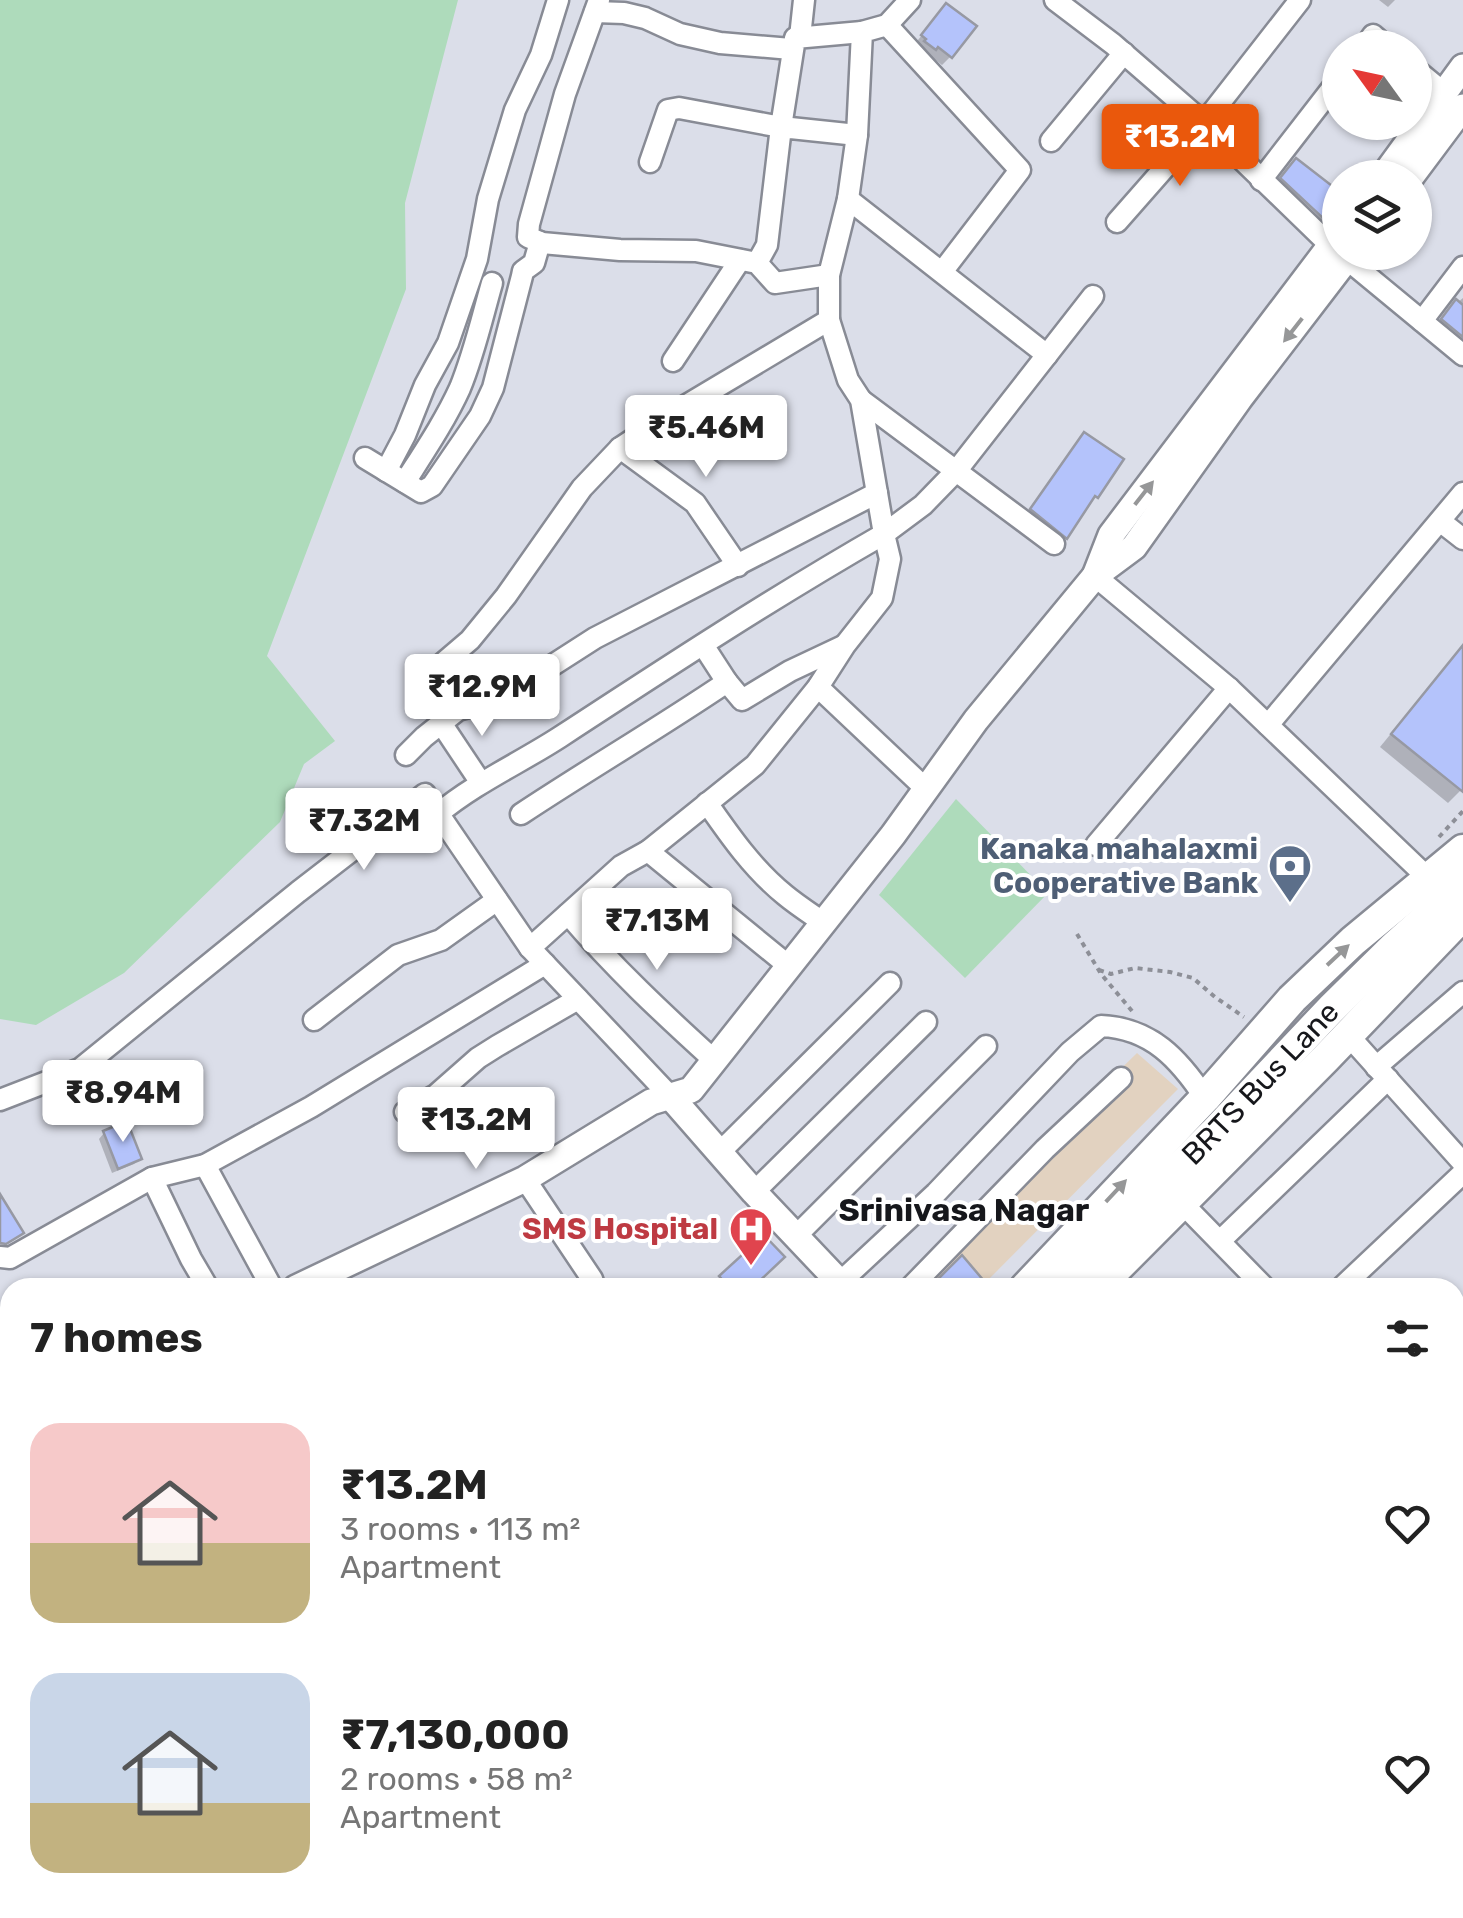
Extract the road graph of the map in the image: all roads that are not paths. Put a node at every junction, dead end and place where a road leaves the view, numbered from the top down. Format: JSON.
{"nodes":[{"id":1,"x":558,"y":0,"type":"edge"},
{"id":2,"x":804,"y":0,"type":"edge"},
{"id":3,"x":910,"y":0,"type":"edge"},
{"id":4,"x":1055,"y":0,"type":"edge"},
{"id":5,"x":1300,"y":0,"type":"edge"},
{"id":6,"x":597,"y":6,"type":"edge"},
{"id":7,"x":887,"y":26,"type":"junction"},
{"id":8,"x":862,"y":32,"type":"junction"},
{"id":9,"x":796,"y":43,"type":"junction"},
{"id":10,"x":1124,"y":53,"type":"junction"},
{"id":11,"x":1463,"y":67,"type":"edge"},
{"id":12,"x":1432,"y":83,"type":"edge"},
{"id":13,"x":1454,"y":100,"type":"edge"},
{"id":14,"x":1322,"y":101,"type":"edge"},
{"id":15,"x":1204,"y":123,"type":"junction"},
{"id":16,"x":781,"y":126,"type":"junction"},
{"id":17,"x":858,"y":135,"type":"junction"},
{"id":18,"x":1052,"y":141,"type":"dead end"},
{"id":19,"x":1399,"y":160,"type":"edge"},
{"id":20,"x":1420,"y":160,"type":"edge"},
{"id":21,"x":650,"y":162,"type":"dead end"},
{"id":22,"x":1261,"y":180,"type":"junction"},
{"id":23,"x":848,"y":199,"type":"junction"},
{"id":24,"x":1118,"y":222,"type":"dead end"},
{"id":25,"x":1322,"y":231,"type":"edge"},
{"id":26,"x":540,"y":242,"type":"junction"},
{"id":27,"x":748,"y":262,"type":"junction"},
{"id":28,"x":1463,"y":267,"type":"edge"},
{"id":29,"x":1327,"y":270,"type":"edge"},
{"id":30,"x":1366,"y":270,"type":"edge"},
{"id":31,"x":942,"y":272,"type":"junction"},
{"id":32,"x":829,"y":275,"type":"junction"},
{"id":33,"x":471,"y":277,"type":"junction"},
{"id":34,"x":492,"y":283,"type":"junction"},
{"id":35,"x":518,"y":291,"type":"junction"},
{"id":36,"x":1093,"y":296,"type":"dead end"},
{"id":37,"x":829,"y":320,"type":"junction"},
{"id":38,"x":1422,"y":321,"type":"junction"},
{"id":39,"x":1047,"y":355,"type":"junction"},
{"id":40,"x":1463,"y":356,"type":"edge"},
{"id":41,"x":673,"y":361,"type":"dead end"},
{"id":42,"x":861,"y":400,"type":"junction"},
{"id":43,"x":620,"y":448,"type":"junction"},
{"id":44,"x":365,"y":458,"type":"dead end"},
{"id":45,"x":957,"y":470,"type":"junction"},
{"id":46,"x":386,"y":471,"type":"junction"},
{"id":47,"x":405,"y":482,"type":"junction"},
{"id":48,"x":877,"y":493,"type":"junction"},
{"id":49,"x":1463,"y":493,"type":"edge"},
{"id":50,"x":1440,"y":521,"type":"junction"},
{"id":51,"x":884,"y":534,"type":"junction"},
{"id":52,"x":1463,"y":539,"type":"edge"},
{"id":53,"x":1054,"y":544,"type":"dead end"},
{"id":54,"x":738,"y":566,"type":"junction"},
{"id":55,"x":1095,"y":576,"type":"junction"},
{"id":56,"x":703,"y":645,"type":"junction"},
{"id":57,"x":845,"y":645,"type":"junction"},
{"id":58,"x":429,"y":675,"type":"dead end"},
{"id":59,"x":726,"y":682,"type":"junction"},
{"id":60,"x":818,"y":687,"type":"junction"},
{"id":61,"x":1229,"y":688,"type":"junction"},
{"id":62,"x":441,"y":723,"type":"junction"},
{"id":63,"x":1268,"y":725,"type":"junction"},
{"id":64,"x":406,"y":754,"type":"dead end"},
{"id":65,"x":481,"y":783,"type":"junction"},
{"id":66,"x":926,"y":790,"type":"junction"},
{"id":67,"x":707,"y":802,"type":"junction"},
{"id":68,"x":438,"y":814,"type":"junction"},
{"id":69,"x":521,"y":814,"type":"dead end"},
{"id":70,"x":1096,"y":845,"type":"dead end"},
{"id":71,"x":1463,"y":850,"type":"edge"},
{"id":72,"x":648,"y":851,"type":"junction"},
{"id":73,"x":1453,"y":897,"type":"edge"},
{"id":74,"x":497,"y":900,"type":"junction"},
{"id":75,"x":568,"y":914,"type":"junction"},
{"id":76,"x":824,"y":923,"type":"junction"},
{"id":77,"x":530,"y":948,"type":"junction"},
{"id":78,"x":545,"y":964,"type":"junction"},
{"id":79,"x":790,"y":966,"type":"junction"},
{"id":80,"x":890,"y":984,"type":"dead end"},
{"id":81,"x":1463,"y":992,"type":"edge"},
{"id":82,"x":578,"y":999,"type":"junction"},
{"id":83,"x":314,"y":1020,"type":"dead end"},
{"id":84,"x":926,"y":1022,"type":"dead end"},
{"id":85,"x":1348,"y":1035,"type":"junction"},
{"id":86,"x":986,"y":1046,"type":"dead end"},
{"id":87,"x":715,"y":1061,"type":"junction"},
{"id":88,"x":1382,"y":1073,"type":"junction"},
{"id":89,"x":1122,"y":1078,"type":"dead end"},
{"id":90,"x":670,"y":1096,"type":"junction"},
{"id":91,"x":1204,"y":1098,"type":"junction"},
{"id":92,"x":0,"y":1100,"type":"edge"},
{"id":93,"x":406,"y":1112,"type":"dead end"},
{"id":94,"x":721,"y":1151,"type":"junction"},
{"id":95,"x":1461,"y":1159,"type":"edge"},
{"id":96,"x":204,"y":1164,"type":"junction"},
{"id":97,"x":152,"y":1178,"type":"junction"},
{"id":98,"x":525,"y":1179,"type":"junction"},
{"id":99,"x":754,"y":1192,"type":"junction"},
{"id":100,"x":1182,"y":1202,"type":"junction"},
{"id":101,"x":796,"y":1236,"type":"junction"},
{"id":102,"x":1220,"y":1241,"type":"junction"},
{"id":103,"x":0,"y":1256,"type":"edge"},
{"id":104,"x":202,"y":1278,"type":"edge"},
{"id":105,"x":267,"y":1278,"type":"edge"},
{"id":106,"x":317,"y":1278,"type":"edge"},
{"id":107,"x":591,"y":1278,"type":"edge"},
{"id":108,"x":833,"y":1278,"type":"edge"},
{"id":109,"x":848,"y":1278,"type":"edge"},
{"id":110,"x":920,"y":1278,"type":"edge"},
{"id":111,"x":1033,"y":1278,"type":"edge"},
{"id":112,"x":1068,"y":1278,"type":"edge"},
{"id":113,"x":1107,"y":1278,"type":"edge"},
{"id":114,"x":1253,"y":1278,"type":"edge"},
{"id":115,"x":1350,"y":1278,"type":"edge"}],
"edges":[{"from":1,"to":33,"type":"street"},
{"from":2,"to":9,"type":"street"},
{"from":3,"to":7,"type":"street"},
{"from":4,"to":10,"type":"street"},
{"from":5,"to":15,"type":"street"},
{"from":6,"to":9,"type":"street"},
{"from":6,"to":26,"type":"street"},
{"from":7,"to":8,"type":"street"},
{"from":7,"to":31,"type":"street"},
{"from":8,"to":9,"type":"street"},
{"from":8,"to":17,"type":"street"},
{"from":9,"to":16,"type":"street"},
{"from":10,"to":15,"type":"street"},
{"from":10,"to":18,"type":"street"},
{"from":11,"to":13,"type":"street"},
{"from":12,"to":13,"type":"street"},
{"from":13,"to":19,"type":"street"},
{"from":13,"to":20,"type":"street"},
{"from":14,"to":22,"type":"street"},
{"from":15,"to":22,"type":"street"},
{"from":15,"to":24,"type":"street"},
{"from":16,"to":17,"type":"street"},
{"from":16,"to":21,"type":"street"},
{"from":16,"to":27,"type":"street"},
{"from":17,"to":23,"type":"street"},
{"from":22,"to":25,"type":"street"},
{"from":23,"to":31,"type":"street"},
{"from":23,"to":32,"type":"street"},
{"from":26,"to":27,"type":"street"},
{"from":26,"to":35,"type":"street"},
{"from":27,"to":32,"type":"street"},
{"from":27,"to":41,"type":"street"},
{"from":28,"to":38,"type":"street"},
{"from":29,"to":55,"type":"street"},
{"from":30,"to":38,"type":"street"},
{"from":31,"to":39,"type":"street"},
{"from":32,"to":37,"type":"street"},
{"from":33,"to":34,"type":"street"},
{"from":33,"to":46,"type":"street"},
{"from":34,"to":35,"type":"street"},
{"from":34,"to":47,"type":"street"},
{"from":35,"to":47,"type":"street"},
{"from":36,"to":39,"type":"street"},
{"from":37,"to":42,"type":"street"},
{"from":37,"to":43,"type":"street"},
{"from":38,"to":40,"type":"street"},
{"from":39,"to":45,"type":"street"},
{"from":42,"to":45,"type":"street"},
{"from":42,"to":48,"type":"street"},
{"from":43,"to":54,"type":"street"},
{"from":43,"to":58,"type":"street"},
{"from":44,"to":46,"type":"street"},
{"from":45,"to":51,"type":"street"},
{"from":45,"to":53,"type":"street"},
{"from":46,"to":47,"type":"street"},
{"from":48,"to":51,"type":"street"},
{"from":48,"to":54,"type":"street"},
{"from":49,"to":50,"type":"street"},
{"from":50,"to":52,"type":"street"},
{"from":50,"to":63,"type":"street"},
{"from":51,"to":56,"type":"street"},
{"from":51,"to":57,"type":"street"},
{"from":54,"to":62,"type":"street"},
{"from":55,"to":61,"type":"street"},
{"from":55,"to":66,"type":"street"},
{"from":56,"to":59,"type":"street"},
{"from":56,"to":65,"type":"street"},
{"from":57,"to":59,"type":"street"},
{"from":57,"to":60,"type":"street"},
{"from":59,"to":69,"type":"street"},
{"from":60,"to":66,"type":"street"},
{"from":60,"to":67,"type":"street"},
{"from":61,"to":63,"type":"street"},
{"from":61,"to":70,"type":"street"},
{"from":62,"to":64,"type":"street"},
{"from":62,"to":65,"type":"street"},
{"from":63,"to":73,"type":"street"},
{"from":65,"to":68,"type":"street"},
{"from":66,"to":76,"type":"street"},
{"from":67,"to":72,"type":"street"},
{"from":67,"to":76,"type":"street"},
{"from":68,"to":74,"type":"street"},
{"from":68,"to":92,"type":"street"},
{"from":71,"to":73,"type":"main road"},
{"from":72,"to":75,"type":"street"},
{"from":72,"to":79,"type":"street"},
{"from":73,"to":85,"type":"main road"},
{"from":91,"to":73,"type":"main road","one_way":true},
{"from":73,"to":112,"type":"main road","name":"BRTS Bus Lane"},
{"from":74,"to":77,"type":"street"},
{"from":74,"to":83,"type":"street"},
{"from":75,"to":77,"type":"street"},
{"from":75,"to":87,"type":"street"},
{"from":76,"to":79,"type":"street"},
{"from":77,"to":78,"type":"street"},
{"from":78,"to":82,"type":"street"},
{"from":78,"to":96,"type":"street"},
{"from":79,"to":87,"type":"street"},
{"from":80,"to":94,"type":"street"},
{"from":81,"to":88,"type":"street"},
{"from":82,"to":90,"type":"street"},
{"from":82,"to":93,"type":"street"},
{"from":84,"to":99,"type":"street"},
{"from":85,"to":88,"type":"street"},
{"from":85,"to":100,"type":"main road"},
{"from":86,"to":101,"type":"street"},
{"from":87,"to":90,"type":"street"},
{"from":88,"to":95,"type":"street"},
{"from":88,"to":102,"type":"street"},
{"from":89,"to":110,"type":"street"},
{"from":90,"to":94,"type":"street"},
{"from":90,"to":98,"type":"street"},
{"from":91,"to":109,"type":"street"},
{"from":111,"to":91,"type":"main road","one_way":true},
{"from":94,"to":99,"type":"street"},
{"from":95,"to":115,"type":"street"},
{"from":96,"to":97,"type":"street"},
{"from":96,"to":105,"type":"street"},
{"from":97,"to":103,"type":"street"},
{"from":97,"to":104,"type":"street"},
{"from":98,"to":106,"type":"street"},
{"from":98,"to":107,"type":"street"},
{"from":99,"to":101,"type":"street"},
{"from":100,"to":102,"type":"street"},
{"from":100,"to":113,"type":"main road"},
{"from":101,"to":108,"type":"street"},
{"from":102,"to":114,"type":"street"}]}
